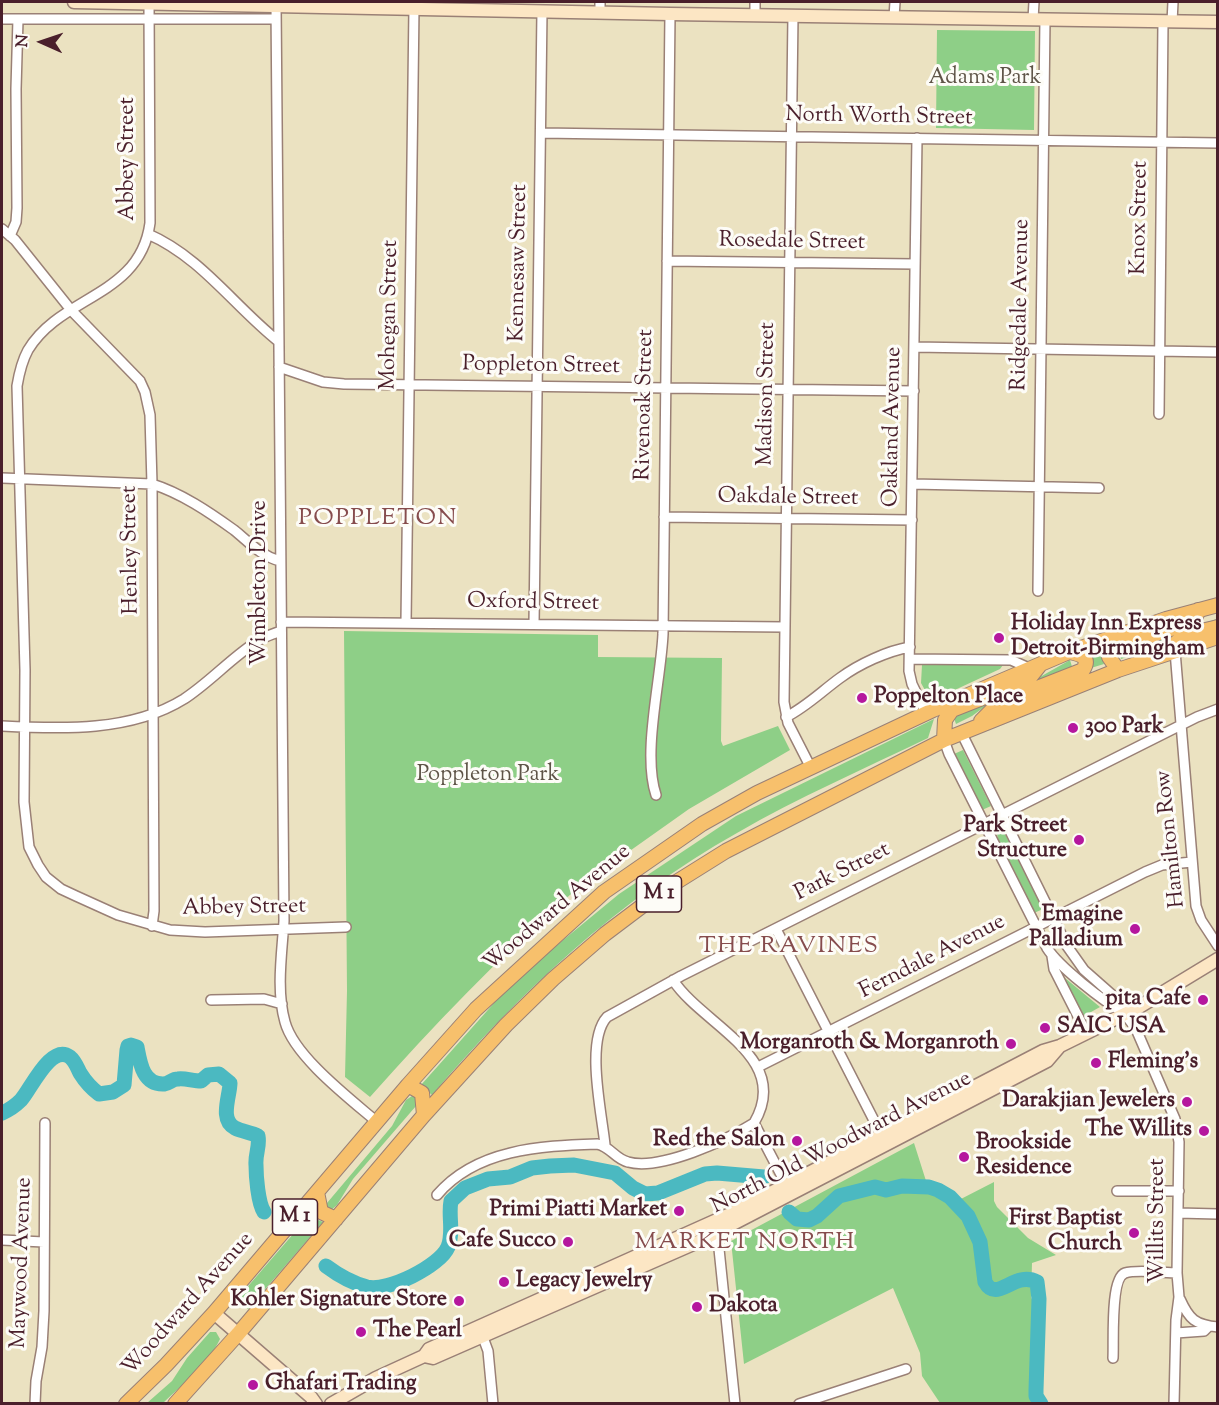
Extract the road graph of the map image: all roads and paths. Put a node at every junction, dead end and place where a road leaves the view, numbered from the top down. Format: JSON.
{"nodes":[{"id":1,"x":74,"y":2,"type":"edge"},
{"id":2,"x":755,"y":2,"type":"edge"},
{"id":3,"x":895,"y":2,"type":"edge"},
{"id":4,"x":1034,"y":2,"type":"edge"},
{"id":5,"x":1173,"y":2,"type":"edge"},
{"id":6,"x":149,"y":3,"type":"edge"},
{"id":7,"x":414,"y":4,"type":"edge"},
{"id":8,"x":276,"y":5,"type":"junction"},
{"id":9,"x":600,"y":7,"type":"edge"},
{"id":10,"x":542,"y":10,"type":"junction"},
{"id":11,"x":670,"y":14,"type":"junction"},
{"id":12,"x":755,"y":15,"type":"junction"},
{"id":13,"x":793,"y":15,"type":"junction"},
{"id":14,"x":894,"y":17,"type":"junction"},
{"id":15,"x":2,"y":19,"type":"edge"},
{"id":16,"x":18,"y":19,"type":"junction"},
{"id":17,"x":148,"y":19,"type":"junction"},
{"id":18,"x":276,"y":19,"type":"junction"},
{"id":19,"x":1039,"y":19,"type":"junction"},
{"id":20,"x":1168,"y":22,"type":"junction"},
{"id":21,"x":1218,"y":22,"type":"edge"},
{"id":22,"x":541,"y":133,"type":"junction"},
{"id":23,"x":669,"y":134,"type":"junction"},
{"id":24,"x":791,"y":136,"type":"junction"},
{"id":25,"x":917,"y":138,"type":"junction"},
{"id":26,"x":1043,"y":140,"type":"junction"},
{"id":27,"x":1162,"y":141,"type":"junction"},
{"id":28,"x":1218,"y":143,"type":"edge"},
{"id":29,"x":2,"y":229,"type":"edge"},
{"id":30,"x":148,"y":234,"type":"junction"},
{"id":31,"x":10,"y":236,"type":"junction"},
{"id":32,"x":667,"y":261,"type":"junction"},
{"id":33,"x":789,"y":262,"type":"junction"},
{"id":34,"x":915,"y":264,"type":"junction"},
{"id":35,"x":71,"y":310,"type":"junction"},
{"id":36,"x":278,"y":341,"type":"junction"},
{"id":37,"x":914,"y":347,"type":"junction"},
{"id":38,"x":1040,"y":350,"type":"junction"},
{"id":39,"x":1159,"y":352,"type":"junction"},
{"id":40,"x":1218,"y":352,"type":"edge"},
{"id":41,"x":279,"y":367,"type":"junction"},
{"id":42,"x":409,"y":385,"type":"junction"},
{"id":43,"x":537,"y":387,"type":"junction"},
{"id":44,"x":666,"y":388,"type":"junction"},
{"id":45,"x":788,"y":390,"type":"junction"},
{"id":46,"x":914,"y":391,"type":"junction"},
{"id":47,"x":1159,"y":414,"type":"dead end"},
{"id":48,"x":2,"y":478,"type":"edge"},
{"id":49,"x":19,"y":479,"type":"junction"},
{"id":50,"x":152,"y":484,"type":"junction"},
{"id":51,"x":912,"y":484,"type":"junction"},
{"id":52,"x":1039,"y":486,"type":"junction"},
{"id":53,"x":1099,"y":488,"type":"dead end"},
{"id":54,"x":664,"y":516,"type":"junction"},
{"id":55,"x":786,"y":518,"type":"junction"},
{"id":56,"x":912,"y":520,"type":"junction"},
{"id":57,"x":280,"y":561,"type":"junction"},
{"id":58,"x":1038,"y":591,"type":"dead end"},
{"id":59,"x":1218,"y":605,"type":"edge"},
{"id":60,"x":1198,"y":610,"type":"junction"},
{"id":61,"x":406,"y":622,"type":"junction"},
{"id":62,"x":534,"y":624,"type":"junction"},
{"id":63,"x":663,"y":625,"type":"junction"},
{"id":64,"x":281,"y":626,"type":"junction"},
{"id":65,"x":784,"y":627,"type":"junction"},
{"id":66,"x":1218,"y":627,"type":"edge"},
{"id":67,"x":1218,"y":637,"type":"edge"},
{"id":68,"x":910,"y":647,"type":"junction"},
{"id":69,"x":1069,"y":652,"type":"junction"},
{"id":70,"x":1171,"y":652,"type":"junction"},
{"id":71,"x":910,"y":659,"type":"junction"},
{"id":72,"x":1035,"y":666,"type":"junction"},
{"id":73,"x":1118,"y":670,"type":"junction"},
{"id":74,"x":1218,"y":709,"type":"edge"},
{"id":75,"x":926,"y":713,"type":"junction"},
{"id":76,"x":154,"y":714,"type":"junction"},
{"id":77,"x":786,"y":717,"type":"junction"},
{"id":78,"x":978,"y":725,"type":"junction"},
{"id":79,"x":1181,"y":725,"type":"junction"},
{"id":80,"x":2,"y":726,"type":"edge"},
{"id":81,"x":25,"y":727,"type":"junction"},
{"id":82,"x":961,"y":732,"type":"junction"},
{"id":83,"x":944,"y":740,"type":"junction"},
{"id":84,"x":811,"y":768,"type":"junction"},
{"id":85,"x":656,"y":795,"type":"dead end"},
{"id":86,"x":1002,"y":815,"type":"junction"},
{"id":87,"x":983,"y":824,"type":"junction"},
{"id":88,"x":1192,"y":862,"type":"junction"},
{"id":89,"x":1054,"y":919,"type":"junction"},
{"id":90,"x":152,"y":926,"type":"junction"},
{"id":91,"x":346,"y":927,"type":"dead end"},
{"id":92,"x":1036,"y":928,"type":"junction"},
{"id":93,"x":283,"y":929,"type":"junction"},
{"id":94,"x":776,"y":929,"type":"junction"},
{"id":95,"x":1218,"y":946,"type":"edge"},
{"id":96,"x":1052,"y":956,"type":"junction"},
{"id":97,"x":1218,"y":959,"type":"edge"},
{"id":98,"x":673,"y":980,"type":"junction"},
{"id":99,"x":212,"y":1000,"type":"dead end"},
{"id":100,"x":282,"y":1004,"type":"junction"},
{"id":101,"x":1125,"y":1014,"type":"junction"},
{"id":102,"x":828,"y":1032,"type":"junction"},
{"id":103,"x":1086,"y":1032,"type":"junction"},
{"id":104,"x":758,"y":1067,"type":"junction"},
{"id":105,"x":408,"y":1085,"type":"junction"},
{"id":106,"x":424,"y":1115,"type":"junction"},
{"id":107,"x":377,"y":1122,"type":"junction"},
{"id":108,"x":45,"y":1123,"type":"dead end"},
{"id":109,"x":754,"y":1123,"type":"junction"},
{"id":110,"x":884,"y":1140,"type":"junction"},
{"id":111,"x":605,"y":1145,"type":"junction"},
{"id":112,"x":788,"y":1190,"type":"junction"},
{"id":113,"x":1117,"y":1191,"type":"dead end"},
{"id":114,"x":1179,"y":1191,"type":"junction"},
{"id":115,"x":317,"y":1192,"type":"junction"},
{"id":116,"x":437,"y":1195,"type":"dead end"},
{"id":117,"x":1178,"y":1213,"type":"junction"},
{"id":118,"x":1218,"y":1214,"type":"edge"},
{"id":119,"x":336,"y":1219,"type":"junction"},
{"id":120,"x":712,"y":1229,"type":"junction"},
{"id":121,"x":2,"y":1240,"type":"edge"},
{"id":122,"x":44,"y":1242,"type":"junction"},
{"id":123,"x":1177,"y":1273,"type":"junction"},
{"id":124,"x":1179,"y":1297,"type":"junction"},
{"id":125,"x":214,"y":1313,"type":"junction"},
{"id":126,"x":1213,"y":1326,"type":"edge"},
{"id":127,"x":481,"y":1331,"type":"junction"},
{"id":128,"x":1176,"y":1333,"type":"junction"},
{"id":129,"x":238,"y":1334,"type":"junction"},
{"id":130,"x":1113,"y":1358,"type":"dead end"},
{"id":131,"x":906,"y":1369,"type":"dead end"},
{"id":132,"x":35,"y":1404,"type":"edge"},
{"id":133,"x":126,"y":1404,"type":"edge"},
{"id":134,"x":175,"y":1404,"type":"edge"},
{"id":135,"x":316,"y":1404,"type":"edge"},
{"id":136,"x":331,"y":1404,"type":"edge"},
{"id":137,"x":494,"y":1404,"type":"edge"},
{"id":138,"x":735,"y":1404,"type":"edge"},
{"id":139,"x":799,"y":1404,"type":"edge"},
{"id":140,"x":1174,"y":1404,"type":"edge"}],
"edges":[{"from":1,"to":6,"type":"street"},
{"from":2,"to":12,"type":"street"},
{"from":3,"to":14,"type":"street"},
{"from":4,"to":19,"type":"street","name":"Ridgedale Avenue"},
{"from":5,"to":20,"type":"street","name":"Knox Street"},
{"from":6,"to":8,"type":"street"},
{"from":6,"to":17,"type":"street","name":"Abbey Street"},
{"from":7,"to":8,"type":"street"},
{"from":7,"to":10,"type":"street"},
{"from":7,"to":42,"type":"street","name":"Mohegan Street"},
{"from":8,"to":18,"type":"street","name":"Wimbleton Drive"},
{"from":9,"to":10,"type":"street"},
{"from":9,"to":11,"type":"street"},
{"from":10,"to":22,"type":"street","name":"Kennesaw Street"},
{"from":11,"to":12,"type":"street"},
{"from":11,"to":23,"type":"street","name":"Rivenoak Street"},
{"from":12,"to":13,"type":"street"},
{"from":13,"to":14,"type":"street"},
{"from":13,"to":24,"type":"street","name":"Madison Street"},
{"from":14,"to":19,"type":"street"},
{"from":15,"to":16,"type":"street"},
{"from":16,"to":17,"type":"street"},
{"from":16,"to":31,"type":"street"},
{"from":17,"to":18,"type":"street"},
{"from":17,"to":30,"type":"street","name":"Abbey Street"},
{"from":18,"to":36,"type":"street","name":"Wimbleton Drive"},
{"from":19,"to":20,"type":"street"},
{"from":19,"to":26,"type":"street","name":"Ridgedale Avenue"},
{"from":20,"to":21,"type":"street"},
{"from":20,"to":27,"type":"street","name":"Knox Street"},
{"from":22,"to":23,"type":"street","name":"North Worth Street"},
{"from":22,"to":43,"type":"street","name":"Kennesaw Street"},
{"from":23,"to":24,"type":"street","name":"North Worth Street"},
{"from":23,"to":32,"type":"street","name":"Rivenoak Street"},
{"from":24,"to":25,"type":"street","name":"North Worth Street"},
{"from":24,"to":33,"type":"street","name":"Madison Street"},
{"from":25,"to":26,"type":"street","name":"North Worth Street"},
{"from":25,"to":34,"type":"street","name":"Oakland Avenue"},
{"from":26,"to":27,"type":"street","name":"North Worth Street"},
{"from":26,"to":38,"type":"street","name":"Ridgedale Avenue"},
{"from":27,"to":28,"type":"street","name":"North Worth Street"},
{"from":27,"to":39,"type":"street","name":"Knox Street"},
{"from":29,"to":31,"type":"street","name":"Henley Street"},
{"from":30,"to":35,"type":"street","name":"Abbey Street"},
{"from":30,"to":36,"type":"street"},
{"from":31,"to":35,"type":"street","name":"Henley Street"},
{"from":32,"to":33,"type":"street","name":"Rosedale Street"},
{"from":32,"to":44,"type":"street","name":"Rivenoak Street"},
{"from":33,"to":34,"type":"street","name":"Rosedale Street"},
{"from":33,"to":45,"type":"street","name":"Madison Street"},
{"from":34,"to":37,"type":"street","name":"Oakland Avenue"},
{"from":35,"to":49,"type":"street","name":"Abbey Street"},
{"from":35,"to":50,"type":"street","name":"Henley Street"},
{"from":36,"to":41,"type":"street","name":"Wimbleton Drive"},
{"from":37,"to":38,"type":"street"},
{"from":37,"to":46,"type":"street","name":"Oakland Avenue"},
{"from":38,"to":39,"type":"street"},
{"from":38,"to":52,"type":"street","name":"Ridgedale Avenue"},
{"from":39,"to":40,"type":"street"},
{"from":39,"to":47,"type":"street","name":"Knox Street"},
{"from":41,"to":42,"type":"street","name":"Poppleton Street"},
{"from":41,"to":57,"type":"street","name":"Wimbleton Drive"},
{"from":42,"to":43,"type":"street","name":"Poppleton Street"},
{"from":42,"to":61,"type":"street","name":"Mohegan Street"},
{"from":43,"to":44,"type":"street","name":"Poppleton Street"},
{"from":43,"to":62,"type":"street","name":"Kennesaw Street"},
{"from":44,"to":45,"type":"street","name":"Poppleton Street"},
{"from":44,"to":54,"type":"street","name":"Rivenoak Street"},
{"from":45,"to":46,"type":"street","name":"Poppleton Street"},
{"from":45,"to":55,"type":"street","name":"Madison Street"},
{"from":46,"to":51,"type":"street","name":"Oakland Avenue"},
{"from":48,"to":49,"type":"street"},
{"from":49,"to":50,"type":"street"},
{"from":49,"to":81,"type":"street","name":"Abbey Street"},
{"from":50,"to":57,"type":"street"},
{"from":50,"to":76,"type":"street","name":"Henley Street"},
{"from":51,"to":52,"type":"street"},
{"from":51,"to":56,"type":"street","name":"Oakland Avenue"},
{"from":52,"to":53,"type":"street"},
{"from":52,"to":58,"type":"street","name":"Ridgedale Avenue"},
{"from":54,"to":55,"type":"street","name":"Oakdale Street"},
{"from":54,"to":63,"type":"street","name":"Rivenoak Street"},
{"from":55,"to":56,"type":"street","name":"Oakdale Street"},
{"from":55,"to":65,"type":"street","name":"Madison Street"},
{"from":56,"to":68,"type":"street","name":"Oakland Avenue"},
{"from":57,"to":64,"type":"street","name":"Wimbleton Drive"},
{"from":59,"to":60,"type":"main road","name":"Woodward Avenue","number":"M 1"},
{"from":60,"to":69,"type":"main road","name":"Woodward Avenue","number":"M 1"},
{"from":60,"to":73,"type":"main road"},
{"from":61,"to":62,"type":"street","name":"Oxford Street"},
{"from":61,"to":64,"type":"street","name":"Oxford Street"},
{"from":62,"to":63,"type":"street","name":"Oxford Street"},
{"from":63,"to":65,"type":"street","name":"Oxford Street"},
{"from":63,"to":85,"type":"street","name":"Rivenoak Street"},
{"from":64,"to":76,"type":"street","name":"Oxford Street"},
{"from":64,"to":93,"type":"street","name":"Wimbleton Drive"},
{"from":65,"to":77,"type":"street","name":"Madison Street"},
{"from":66,"to":70,"type":"main road"},
{"from":67,"to":70,"type":"main road","number":"M 1"},
{"from":68,"to":71,"type":"street","name":"Oakland Avenue"},
{"from":68,"to":77,"type":"street"},
{"from":69,"to":72,"type":"main road","name":"Woodward Avenue","number":"M 1"},
{"from":69,"to":78,"type":"main road"},
{"from":70,"to":73,"type":"main road","number":"M 1"},
{"from":70,"to":79,"type":"street","name":"Hamilton Row"},
{"from":71,"to":72,"type":"street"},
{"from":71,"to":75,"type":"street","name":"Oakland Avenue"},
{"from":72,"to":75,"type":"main road","name":"Woodward Avenue","number":"M 1"},
{"from":72,"to":83,"type":"main road"},
{"from":73,"to":78,"type":"main road","number":"M 1"},
{"from":74,"to":79,"type":"street","name":"Park Street"},
{"from":75,"to":84,"type":"main road","name":"Woodward Avenue","number":"M 1"},
{"from":76,"to":81,"type":"street","name":"Oxford Street"},
{"from":76,"to":90,"type":"street","name":"Henley Street"},
{"from":77,"to":84,"type":"street","name":"Madison Street"},
{"from":78,"to":82,"type":"main road","number":"M 1"},
{"from":79,"to":86,"type":"street","name":"Park Street"},
{"from":79,"to":88,"type":"street","name":"Hamilton Row"},
{"from":80,"to":81,"type":"street","name":"Oxford Street"},
{"from":81,"to":90,"type":"street","name":"Abbey Street"},
{"from":82,"to":83,"type":"main road","number":"M 1"},
{"from":82,"to":86,"type":"street"},
{"from":83,"to":87,"type":"street"},
{"from":83,"to":106,"type":"main road","number":"M 1"},
{"from":84,"to":105,"type":"main road","name":"Woodward Avenue","number":"M 1"},
{"from":86,"to":87,"type":"street","name":"Park Street"},
{"from":86,"to":89,"type":"street"},
{"from":87,"to":92,"type":"street"},
{"from":87,"to":94,"type":"street","name":"Park Street"},
{"from":88,"to":89,"type":"street","name":"Ferndale Avenue"},
{"from":88,"to":95,"type":"street","name":"Hamilton Row"},
{"from":89,"to":92,"type":"street","name":"Ferndale Avenue"},
{"from":89,"to":101,"type":"street"},
{"from":90,"to":93,"type":"street","name":"Abbey Street"},
{"from":91,"to":93,"type":"street","name":"Abbey Street"},
{"from":92,"to":96,"type":"street"},
{"from":92,"to":102,"type":"street","name":"Ferndale Avenue"},
{"from":93,"to":100,"type":"street","name":"Wimbleton Drive"},
{"from":94,"to":98,"type":"street","name":"Park Street"},
{"from":94,"to":102,"type":"street"},
{"from":96,"to":101,"type":"street"},
{"from":96,"to":103,"type":"street"},
{"from":97,"to":101,"type":"street","name":"North Old Woodward Avenue"},
{"from":98,"to":104,"type":"street"},
{"from":98,"to":111,"type":"street","name":"Park Street"},
{"from":99,"to":100,"type":"street"},
{"from":100,"to":107,"type":"street","name":"Wimbleton Drive"},
{"from":101,"to":103,"type":"street","name":"North Old Woodward Avenue"},
{"from":101,"to":114,"type":"street","name":"Willits Street"},
{"from":102,"to":104,"type":"street","name":"Ferndale Avenue"},
{"from":102,"to":110,"type":"street"},
{"from":103,"to":110,"type":"street","name":"North Old Woodward Avenue"},
{"from":104,"to":109,"type":"street"},
{"from":105,"to":106,"type":"main road"},
{"from":105,"to":107,"type":"main road","name":"Woodward Avenue","number":"M 1"},
{"from":106,"to":119,"type":"main road","number":"M 1"},
{"from":107,"to":115,"type":"main road","name":"Woodward Avenue","number":"M 1"},
{"from":108,"to":122,"type":"street","name":"Maywood Avenue"},
{"from":109,"to":111,"type":"street"},
{"from":109,"to":112,"type":"street"},
{"from":110,"to":112,"type":"street","name":"North Old Woodward Avenue"},
{"from":111,"to":116,"type":"street"},
{"from":112,"to":120,"type":"street","name":"North Old Woodward Avenue"},
{"from":113,"to":114,"type":"street"},
{"from":114,"to":117,"type":"street","name":"Willits Street"},
{"from":115,"to":119,"type":"main road"},
{"from":115,"to":125,"type":"main road","name":"Woodward Avenue","number":"M 1"},
{"from":117,"to":118,"type":"street"},
{"from":117,"to":123,"type":"street","name":"Willits Street"},
{"from":119,"to":129,"type":"main road","number":"M 1"},
{"from":120,"to":127,"type":"street","name":"North Old Woodward Avenue"},
{"from":120,"to":138,"type":"street"},
{"from":121,"to":122,"type":"street"},
{"from":122,"to":132,"type":"street","name":"Maywood Avenue"},
{"from":123,"to":124,"type":"street","name":"Willits Street"},
{"from":123,"to":130,"type":"street"},
{"from":124,"to":126,"type":"street"},
{"from":124,"to":128,"type":"street","name":"Willits Street"},
{"from":125,"to":129,"type":"street"},
{"from":125,"to":133,"type":"main road","name":"Woodward Avenue","number":"M 1"},
{"from":126,"to":128,"type":"street"},
{"from":127,"to":136,"type":"street","name":"North Old Woodward Avenue"},
{"from":127,"to":137,"type":"street"},
{"from":128,"to":140,"type":"street","name":"Willits Street"},
{"from":129,"to":134,"type":"main road","number":"M 1"},
{"from":129,"to":135,"type":"street"},
{"from":131,"to":139,"type":"street"}]}
